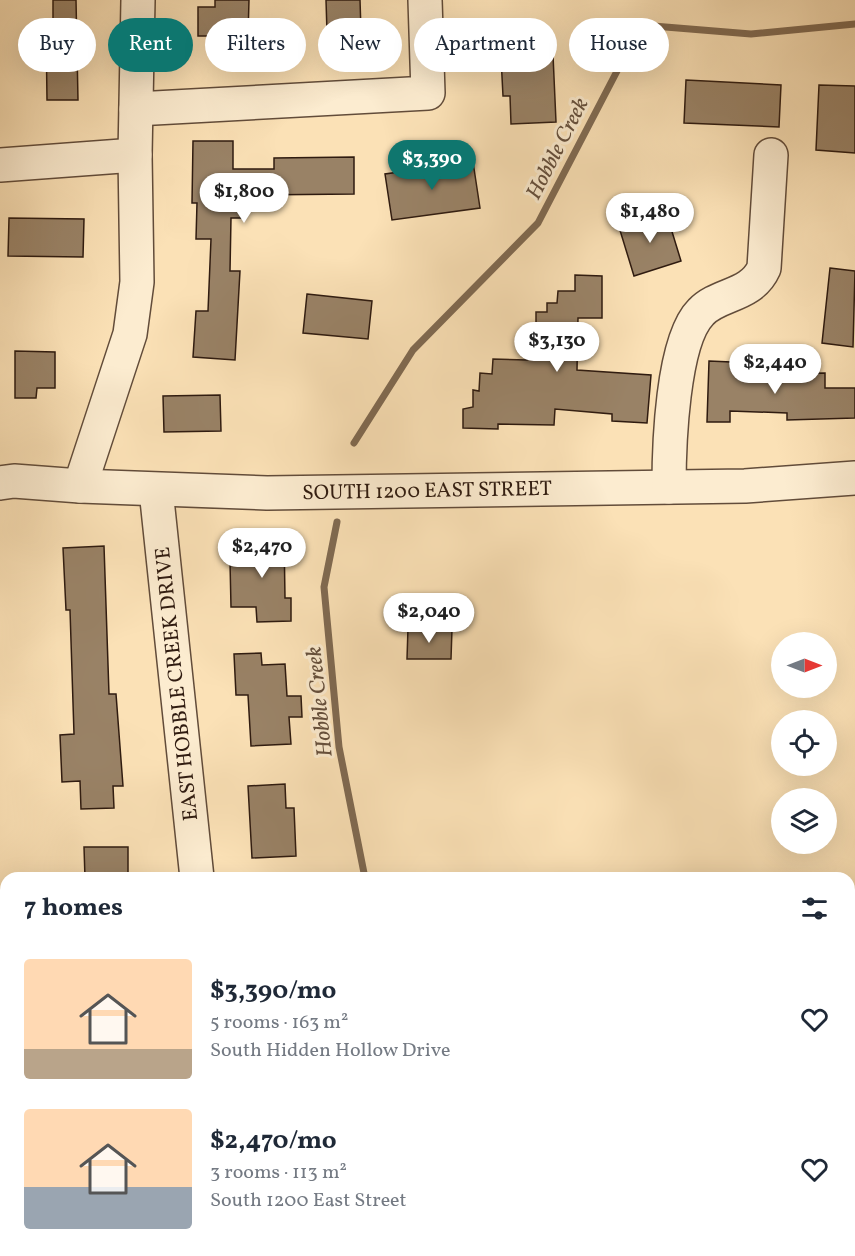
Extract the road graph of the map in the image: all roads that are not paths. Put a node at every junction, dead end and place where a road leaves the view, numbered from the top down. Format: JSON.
{"nodes":[{"id":1,"x":138,"y":0,"type":"edge"},
{"id":2,"x":425,"y":2,"type":"edge"},
{"id":3,"x":135,"y":109,"type":"junction"},
{"id":4,"x":135,"y":155,"type":"junction"},
{"id":5,"x":771,"y":155,"type":"dead end"},
{"id":6,"x":0,"y":165,"type":"edge"},
{"id":7,"x":855,"y":478,"type":"edge"},
{"id":8,"x":0,"y":483,"type":"edge"},
{"id":9,"x":80,"y":486,"type":"junction"},
{"id":10,"x":669,"y":487,"type":"junction"},
{"id":11,"x":156,"y":490,"type":"junction"},
{"id":12,"x":196,"y":872,"type":"edge"}],
"edges":[{"from":1,"to":3,"type":"street"},
{"from":2,"to":3,"type":"street"},
{"from":3,"to":4,"type":"street"},
{"from":4,"to":6,"type":"street"},
{"from":4,"to":9,"type":"street"},
{"from":5,"to":10,"type":"street"},
{"from":7,"to":10,"type":"street","name":"SOUTH 1200 EAST STREET"},
{"from":8,"to":9,"type":"street","name":"SOUTH 1200 EAST STREET"},
{"from":9,"to":11,"type":"street","name":"SOUTH 1200 EAST STREET"},
{"from":10,"to":11,"type":"street","name":"SOUTH 1200 EAST STREET"},
{"from":11,"to":12,"type":"street","name":"EAST HOBBLE CREEK DRIVE"}]}
